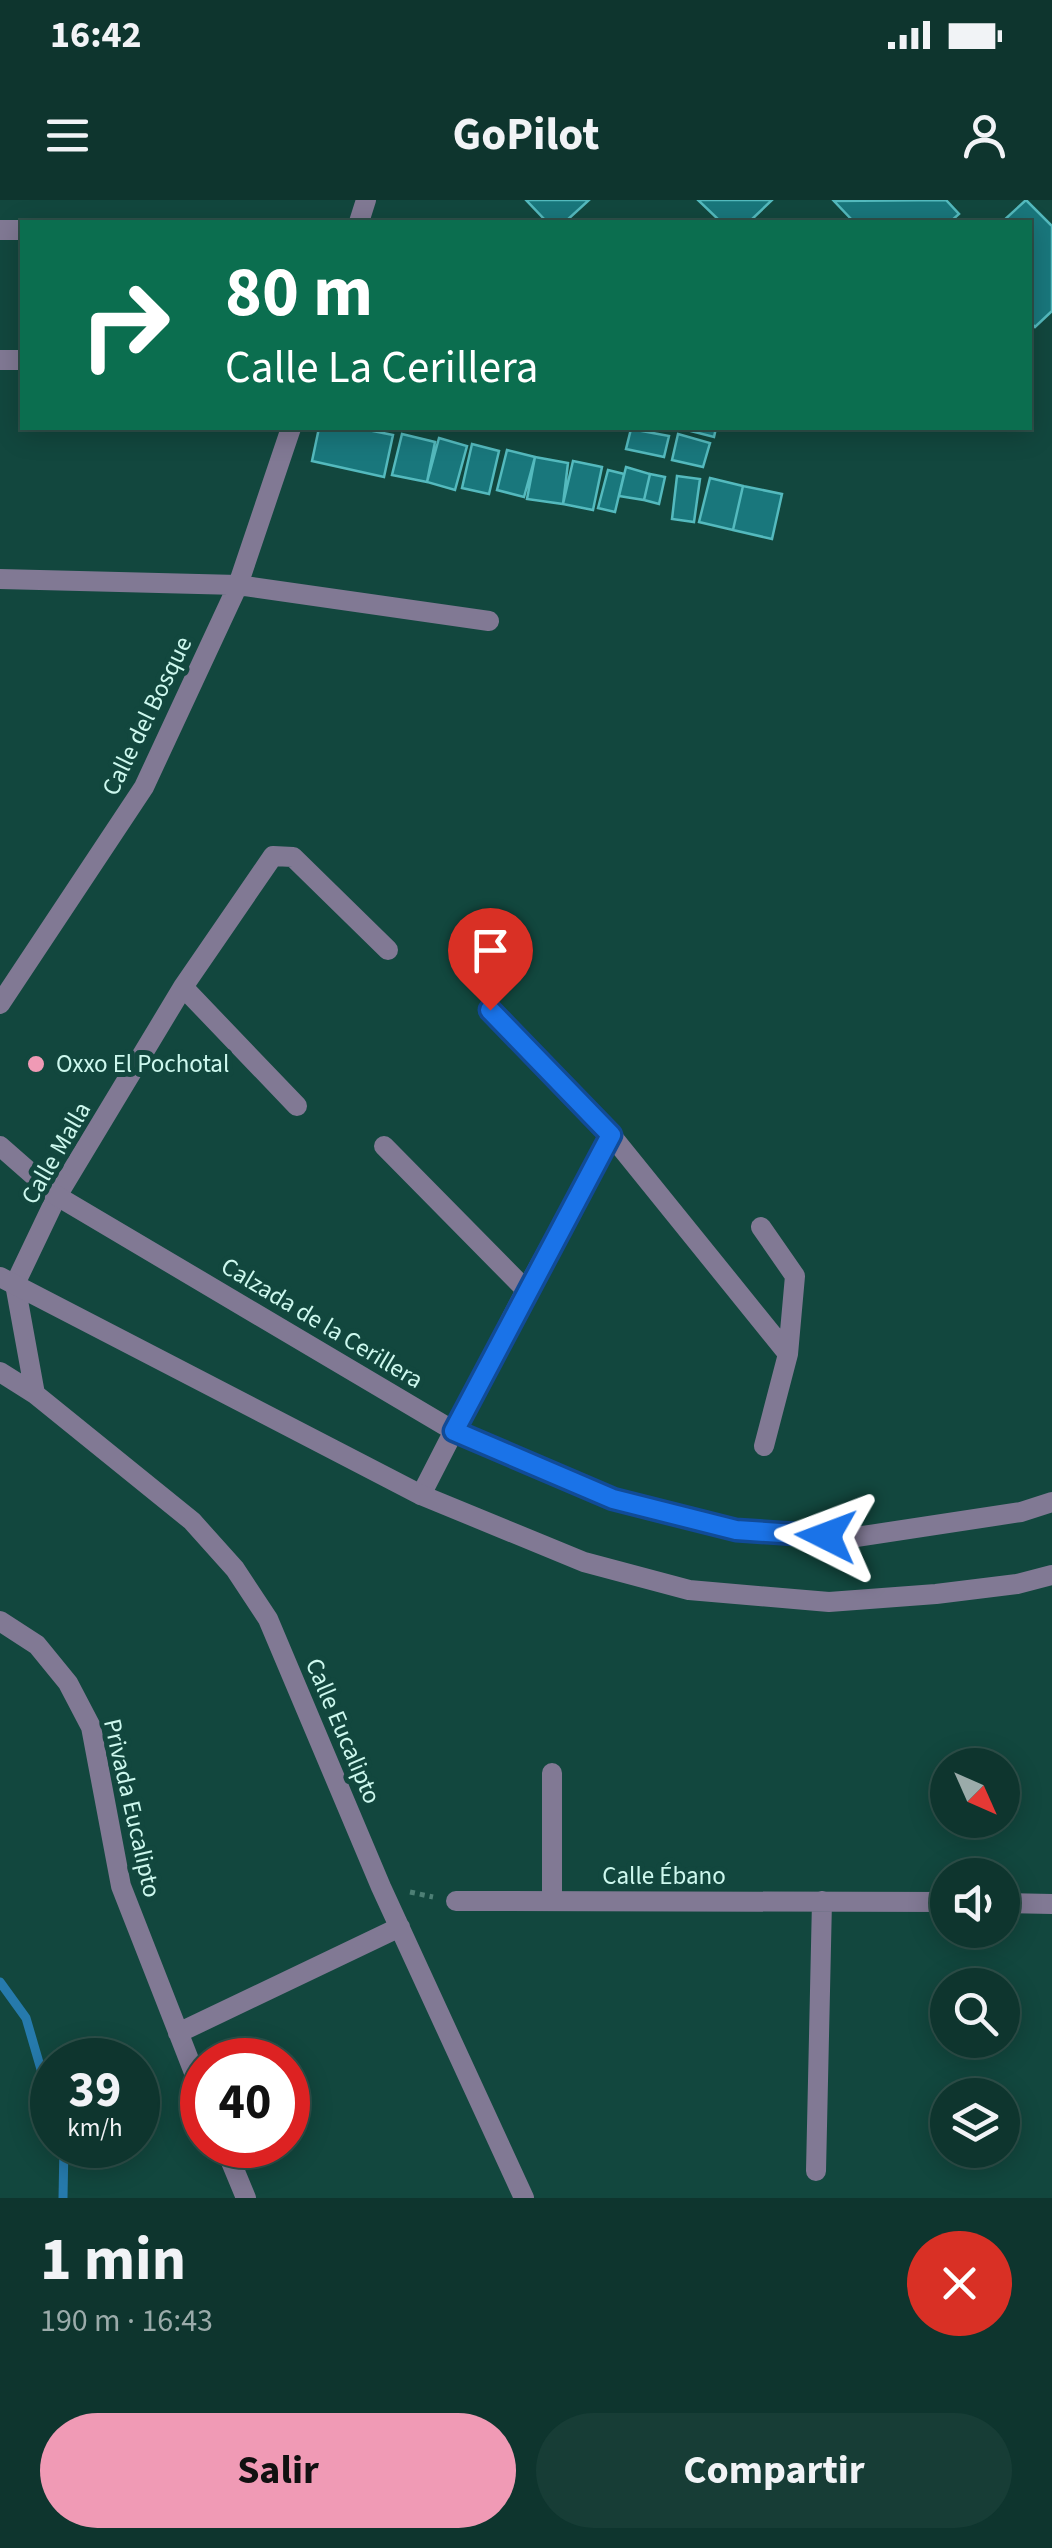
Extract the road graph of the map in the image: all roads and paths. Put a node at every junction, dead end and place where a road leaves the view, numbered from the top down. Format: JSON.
{"nodes":[{"id":1,"x":290,"y":430,"type":"edge"},
{"id":2,"x":0,"y":579,"type":"edge"},
{"id":3,"x":238,"y":585,"type":"junction"},
{"id":4,"x":489,"y":622,"type":"dead end"},
{"id":5,"x":388,"y":950,"type":"dead end"},
{"id":6,"x":183,"y":988,"type":"junction"},
{"id":7,"x":0,"y":1004,"type":"edge"},
{"id":8,"x":490,"y":1010,"type":"dead end"},
{"id":9,"x":297,"y":1106,"type":"dead end"},
{"id":10,"x":611,"y":1135,"type":"junction"},
{"id":11,"x":0,"y":1146,"type":"edge"},
{"id":12,"x":384,"y":1146,"type":"dead end"},
{"id":13,"x":57,"y":1196,"type":"junction"},
{"id":14,"x":761,"y":1227,"type":"dead end"},
{"id":15,"x":7,"y":1280,"type":"edge"},
{"id":16,"x":526,"y":1290,"type":"junction"},
{"id":17,"x":788,"y":1354,"type":"junction"},
{"id":18,"x":0,"y":1372,"type":"edge"},
{"id":19,"x":35,"y":1394,"type":"junction"},
{"id":20,"x":454,"y":1431,"type":"junction"},
{"id":21,"x":764,"y":1446,"type":"dead end"},
{"id":22,"x":421,"y":1495,"type":"junction"},
{"id":23,"x":1052,"y":1502,"type":"edge"},
{"id":24,"x":1052,"y":1575,"type":"edge"},
{"id":25,"x":0,"y":1621,"type":"edge"},
{"id":26,"x":552,"y":1773,"type":"dead end"},
{"id":27,"x":382,"y":1886,"type":"junction"},
{"id":28,"x":552,"y":1901,"type":"junction"},
{"id":29,"x":822,"y":1901,"type":"junction"},
{"id":30,"x":456,"y":1902,"type":"joint"},
{"id":31,"x":930,"y":1902,"type":"edge"},
{"id":32,"x":1020,"y":1903,"type":"edge"},
{"id":33,"x":1052,"y":1904,"type":"edge"},
{"id":34,"x":400,"y":1927,"type":"junction"},
{"id":35,"x":178,"y":2033,"type":"junction"},
{"id":36,"x":180,"y":2038,"type":"edge"},
{"id":37,"x":234,"y":2168,"type":"edge"},
{"id":38,"x":816,"y":2171,"type":"dead end"},
{"id":39,"x":246,"y":2198,"type":"edge"},
{"id":40,"x":524,"y":2198,"type":"edge"}],
"edges":[{"from":1,"to":3,"type":"street","name":"Calle del Bosque"},
{"from":2,"to":3,"type":"street"},
{"from":3,"to":4,"type":"street"},
{"from":3,"to":7,"type":"street","name":"Calle del Bosque"},
{"from":5,"to":6,"type":"street","name":"Calle Malla"},
{"from":6,"to":9,"type":"street"},
{"from":6,"to":13,"type":"street","name":"Calle Malla"},
{"from":8,"to":10,"type":"street"},
{"from":10,"to":16,"type":"street"},
{"from":10,"to":17,"type":"street"},
{"from":11,"to":13,"type":"street","name":"Calzada de la Cerillera"},
{"from":12,"to":16,"type":"street"},
{"from":13,"to":15,"type":"street","name":"Calle Malla"},
{"from":13,"to":20,"type":"street","name":"Calzada de la Cerillera"},
{"from":14,"to":17,"type":"street"},
{"from":15,"to":19,"type":"street"},
{"from":15,"to":22,"type":"street"},
{"from":16,"to":20,"type":"street"},
{"from":17,"to":21,"type":"street"},
{"from":18,"to":19,"type":"street","name":"Calle Eucalipto"},
{"from":19,"to":27,"type":"street","name":"Calle Eucalipto"},
{"from":20,"to":22,"type":"street"},
{"from":20,"to":23,"type":"street","name":"Calzada de la Cerillera"},
{"from":22,"to":24,"type":"street"},
{"from":25,"to":35,"type":"street","name":"Privada Eucalipto"},
{"from":26,"to":28,"type":"street"},
{"from":27,"to":30,"type":"path"},
{"from":27,"to":34,"type":"street","name":"Calle Eucalipto"},
{"from":28,"to":29,"type":"street","name":"Calle Ébano"},
{"from":28,"to":30,"type":"street","name":"Calle Ébano"},
{"from":29,"to":31,"type":"street","name":"Calle Ébano"},
{"from":29,"to":38,"type":"street"},
{"from":32,"to":33,"type":"street"},
{"from":34,"to":35,"type":"street"},
{"from":34,"to":40,"type":"street","name":"Calle Eucalipto"},
{"from":35,"to":36,"type":"street","name":"Privada Eucalipto"},
{"from":37,"to":39,"type":"street"}]}
